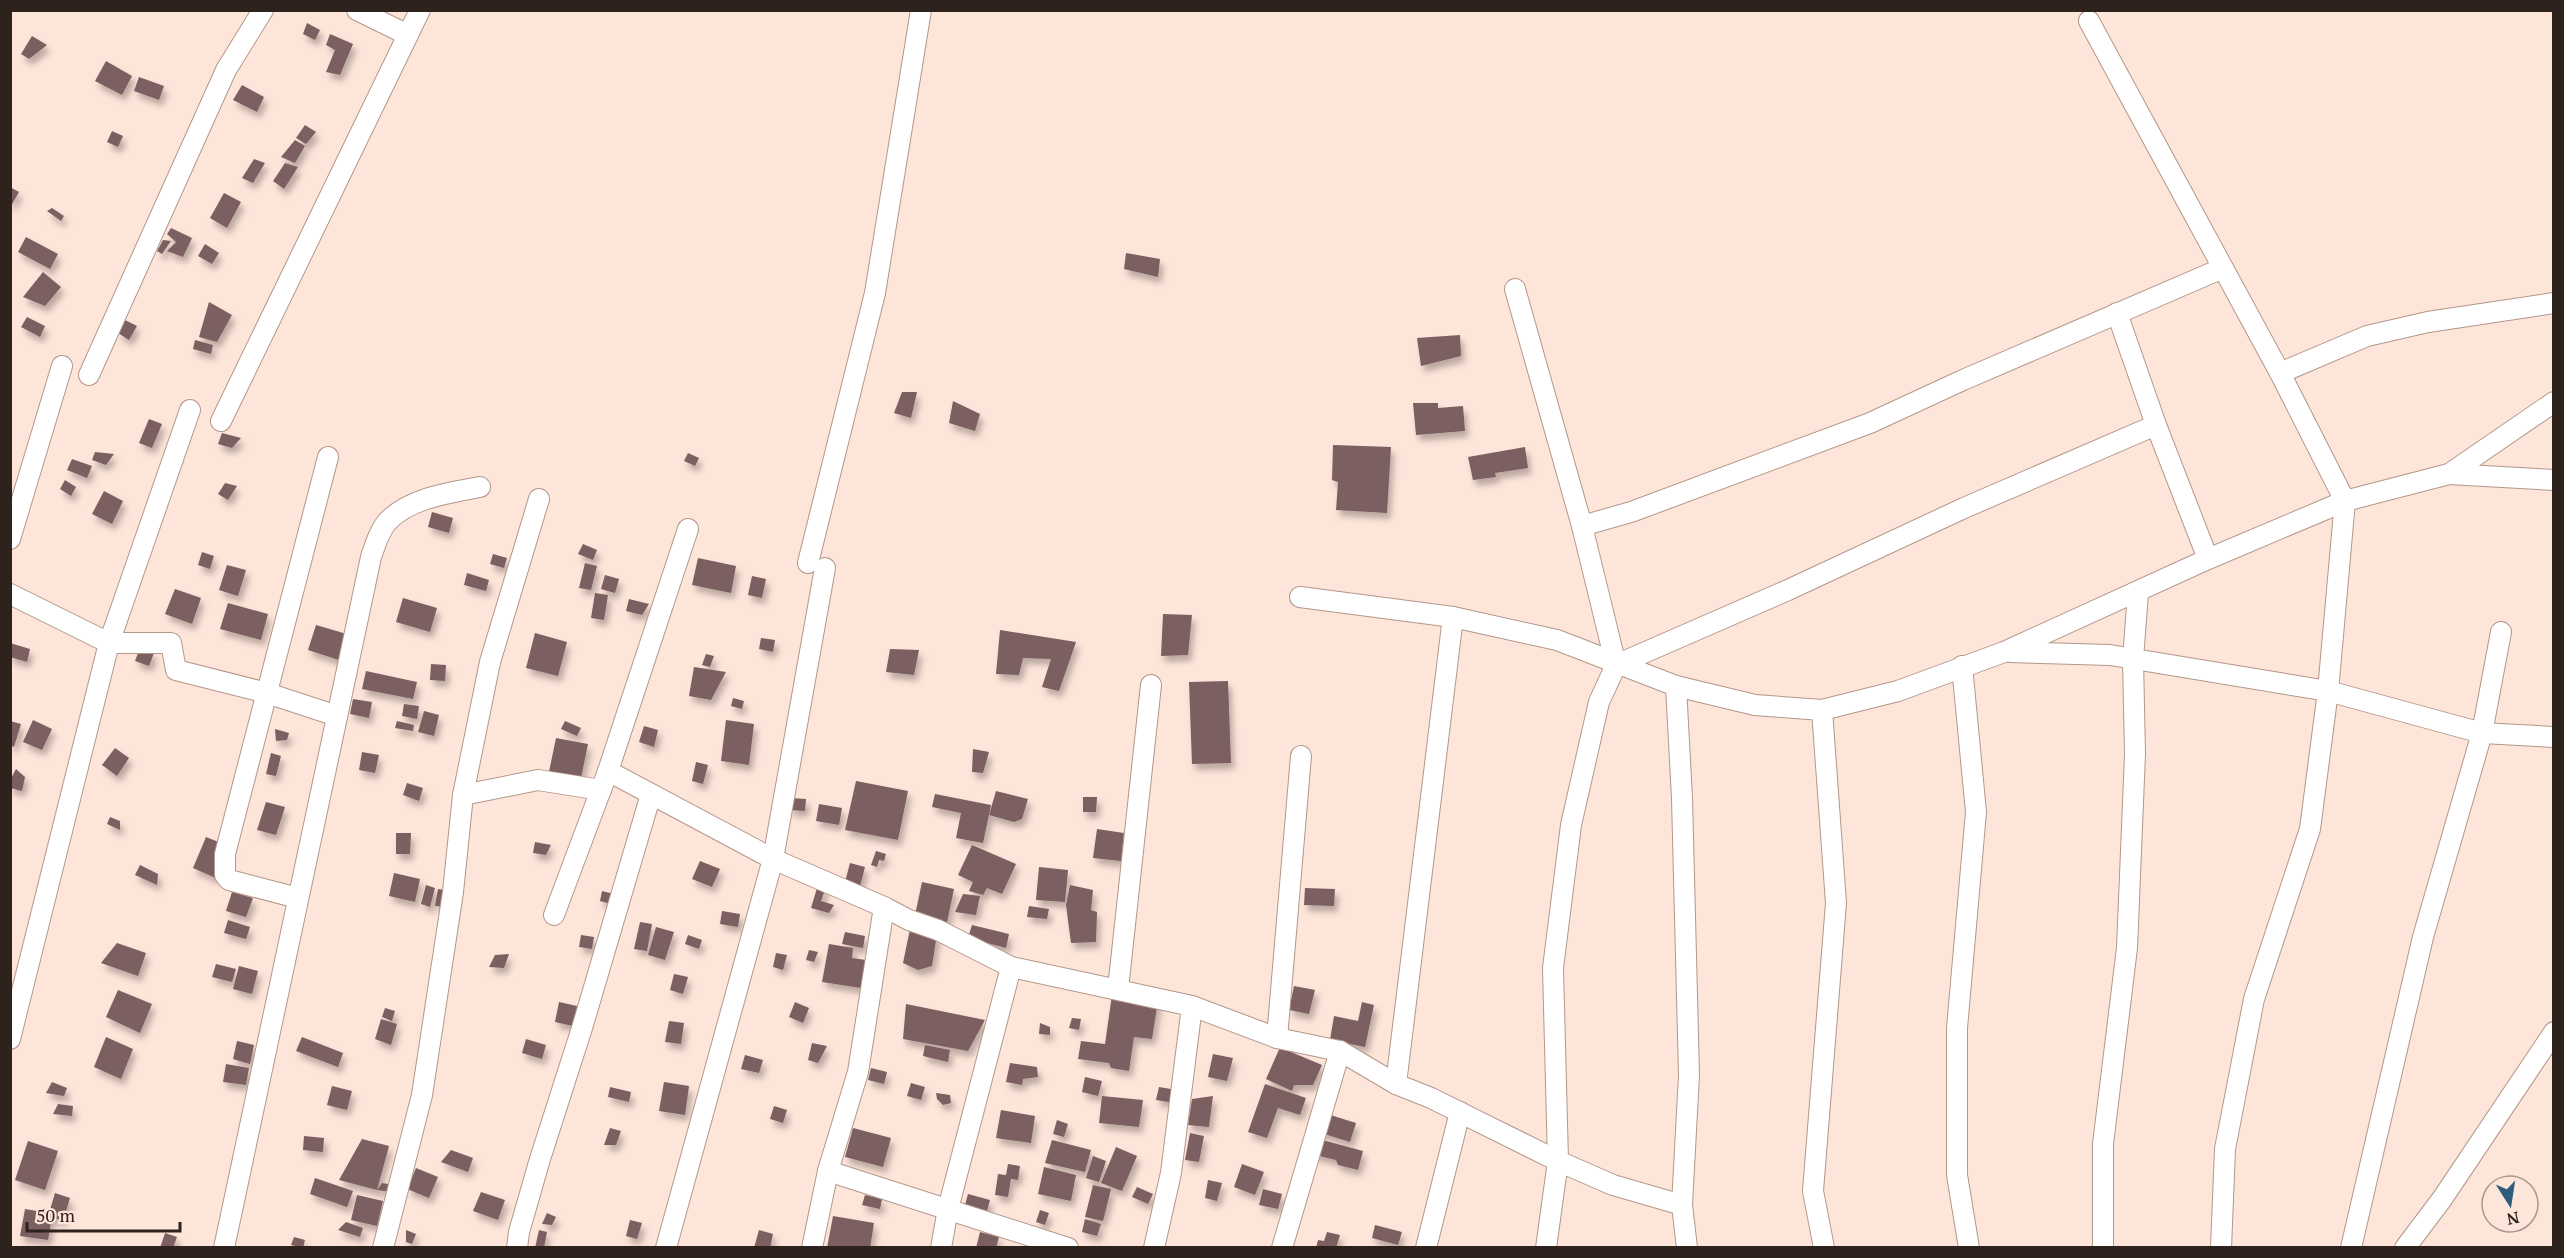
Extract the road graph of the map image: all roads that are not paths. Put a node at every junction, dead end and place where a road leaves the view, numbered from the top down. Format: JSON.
{"nodes":[{"id":1,"x":263,"y":10,"type":"edge"},
{"id":2,"x":357,"y":10,"type":"edge"},
{"id":3,"x":420,"y":10,"type":"edge"},
{"id":4,"x":921,"y":10,"type":"edge"},
{"id":5,"x":2089,"y":21,"type":"dead end"},
{"id":6,"x":408,"y":35,"type":"junction"},
{"id":7,"x":2223,"y":268,"type":"junction"},
{"id":8,"x":1515,"y":290,"type":"dead end"},
{"id":9,"x":2553,"y":303,"type":"edge"},
{"id":10,"x":2117,"y":313,"type":"junction"},
{"id":11,"x":62,"y":366,"type":"dead end"},
{"id":12,"x":2280,"y":373,"type":"junction"},
{"id":13,"x":89,"y":375,"type":"dead end"},
{"id":14,"x":2553,"y":402,"type":"edge"},
{"id":15,"x":190,"y":410,"type":"dead end"},
{"id":16,"x":221,"y":421,"type":"dead end"},
{"id":17,"x":2156,"y":425,"type":"junction"},
{"id":18,"x":328,"y":457,"type":"dead end"},
{"id":19,"x":2449,"y":474,"type":"junction"},
{"id":20,"x":2553,"y":480,"type":"edge"},
{"id":21,"x":480,"y":488,"type":"dead end"},
{"id":22,"x":539,"y":499,"type":"dead end"},
{"id":23,"x":2345,"y":501,"type":"junction"},
{"id":24,"x":1582,"y":526,"type":"junction"},
{"id":25,"x":688,"y":529,"type":"dead end"},
{"id":26,"x":10,"y":539,"type":"edge"},
{"id":27,"x":2208,"y":559,"type":"junction"},
{"id":28,"x":2138,"y":593,"type":"junction"},
{"id":29,"x":10,"y":594,"type":"edge"},
{"id":30,"x":1300,"y":597,"type":"dead end"},
{"id":31,"x":1453,"y":617,"type":"junction"},
{"id":32,"x":2501,"y":632,"type":"dead end"},
{"id":33,"x":110,"y":643,"type":"junction"},
{"id":34,"x":2004,"y":652,"type":"junction"},
{"id":35,"x":2133,"y":659,"type":"junction"},
{"id":36,"x":1616,"y":665,"type":"junction"},
{"id":37,"x":1962,"y":666,"type":"junction"},
{"id":38,"x":1151,"y":685,"type":"dead end"},
{"id":39,"x":1676,"y":686,"type":"junction"},
{"id":40,"x":2328,"y":691,"type":"junction"},
{"id":41,"x":267,"y":693,"type":"junction"},
{"id":42,"x":1822,"y":710,"type":"junction"},
{"id":43,"x":336,"y":716,"type":"junction"},
{"id":44,"x":2482,"y":733,"type":"junction"},
{"id":45,"x":2553,"y":737,"type":"edge"},
{"id":46,"x":1301,"y":756,"type":"dead end"},
{"id":47,"x":604,"y":781,"type":"junction"},
{"id":48,"x":463,"y":795,"type":"junction"},
{"id":49,"x":651,"y":795,"type":"junction"},
{"id":50,"x":773,"y":859,"type":"junction"},
{"id":51,"x":298,"y":898,"type":"junction"},
{"id":52,"x":884,"y":907,"type":"junction"},
{"id":53,"x":554,"y":915,"type":"dead end"},
{"id":54,"x":1011,"y":966,"type":"junction"},
{"id":55,"x":1118,"y":989,"type":"junction"},
{"id":56,"x":1192,"y":1006,"type":"junction"},
{"id":57,"x":2553,"y":1032,"type":"edge"},
{"id":58,"x":1277,"y":1038,"type":"junction"},
{"id":59,"x":10,"y":1039,"type":"edge"},
{"id":60,"x":1340,"y":1051,"type":"junction"},
{"id":61,"x":1396,"y":1084,"type":"junction"},
{"id":62,"x":1461,"y":1112,"type":"junction"},
{"id":63,"x":1558,"y":1161,"type":"junction"},
{"id":64,"x":828,"y":1171,"type":"junction"},
{"id":65,"x":1682,"y":1205,"type":"junction"},
{"id":66,"x":948,"y":1209,"type":"junction"},
{"id":67,"x":224,"y":1248,"type":"edge"},
{"id":68,"x":383,"y":1248,"type":"edge"},
{"id":69,"x":517,"y":1248,"type":"edge"},
{"id":70,"x":666,"y":1248,"type":"edge"},
{"id":71,"x":812,"y":1248,"type":"edge"},
{"id":72,"x":941,"y":1248,"type":"edge"},
{"id":73,"x":1068,"y":1248,"type":"edge"},
{"id":74,"x":1154,"y":1248,"type":"edge"},
{"id":75,"x":1282,"y":1248,"type":"edge"},
{"id":76,"x":1426,"y":1248,"type":"edge"},
{"id":77,"x":1546,"y":1248,"type":"edge"},
{"id":78,"x":1687,"y":1248,"type":"edge"},
{"id":79,"x":1824,"y":1248,"type":"edge"},
{"id":80,"x":1969,"y":1248,"type":"edge"},
{"id":81,"x":2103,"y":1248,"type":"edge"},
{"id":82,"x":2221,"y":1248,"type":"edge"},
{"id":83,"x":2351,"y":1248,"type":"edge"},
{"id":84,"x":2404,"y":1248,"type":"edge"}],
"edges":[{"from":1,"to":13,"type":"street"},
{"from":2,"to":6,"type":"street"},
{"from":3,"to":6,"type":"street"},
{"from":4,"to":50,"type":"street"},
{"from":5,"to":7,"type":"street"},
{"from":6,"to":16,"type":"street"},
{"from":7,"to":10,"type":"street"},
{"from":7,"to":12,"type":"street"},
{"from":8,"to":24,"type":"street"},
{"from":9,"to":12,"type":"street"},
{"from":10,"to":17,"type":"street"},
{"from":10,"to":24,"type":"street"},
{"from":11,"to":26,"type":"street"},
{"from":12,"to":23,"type":"street"},
{"from":14,"to":19,"type":"street"},
{"from":15,"to":33,"type":"street"},
{"from":17,"to":27,"type":"street"},
{"from":17,"to":36,"type":"street"},
{"from":18,"to":41,"type":"street"},
{"from":19,"to":20,"type":"street"},
{"from":19,"to":23,"type":"street"},
{"from":21,"to":43,"type":"street"},
{"from":22,"to":48,"type":"street"},
{"from":23,"to":27,"type":"street"},
{"from":23,"to":40,"type":"street"},
{"from":24,"to":36,"type":"street"},
{"from":25,"to":47,"type":"street"},
{"from":27,"to":28,"type":"street"},
{"from":28,"to":34,"type":"street"},
{"from":28,"to":35,"type":"street"},
{"from":29,"to":33,"type":"street"},
{"from":30,"to":31,"type":"street"},
{"from":31,"to":36,"type":"street"},
{"from":31,"to":61,"type":"street"},
{"from":32,"to":44,"type":"street"},
{"from":33,"to":41,"type":"street"},
{"from":33,"to":59,"type":"street"},
{"from":34,"to":35,"type":"street"},
{"from":34,"to":37,"type":"street"},
{"from":35,"to":40,"type":"street"},
{"from":35,"to":81,"type":"street"},
{"from":36,"to":39,"type":"street"},
{"from":36,"to":63,"type":"street"},
{"from":37,"to":42,"type":"street"},
{"from":37,"to":80,"type":"street"},
{"from":38,"to":55,"type":"street"},
{"from":39,"to":42,"type":"street"},
{"from":39,"to":65,"type":"street"},
{"from":40,"to":44,"type":"street"},
{"from":40,"to":82,"type":"street"},
{"from":41,"to":43,"type":"street"},
{"from":41,"to":51,"type":"street"},
{"from":42,"to":79,"type":"street"},
{"from":43,"to":51,"type":"street"},
{"from":44,"to":45,"type":"street"},
{"from":44,"to":83,"type":"street"},
{"from":46,"to":58,"type":"street"},
{"from":47,"to":48,"type":"street"},
{"from":47,"to":49,"type":"street"},
{"from":47,"to":53,"type":"street"},
{"from":48,"to":68,"type":"street"},
{"from":49,"to":50,"type":"street"},
{"from":49,"to":69,"type":"street"},
{"from":50,"to":52,"type":"street"},
{"from":50,"to":70,"type":"street"},
{"from":51,"to":67,"type":"street"},
{"from":52,"to":54,"type":"street"},
{"from":52,"to":64,"type":"street"},
{"from":54,"to":55,"type":"street"},
{"from":54,"to":66,"type":"street"},
{"from":55,"to":56,"type":"street"},
{"from":56,"to":58,"type":"street"},
{"from":56,"to":74,"type":"street"},
{"from":57,"to":84,"type":"street"},
{"from":58,"to":60,"type":"street"},
{"from":60,"to":61,"type":"street"},
{"from":60,"to":75,"type":"street"},
{"from":61,"to":62,"type":"street"},
{"from":62,"to":63,"type":"street"},
{"from":62,"to":76,"type":"street"},
{"from":63,"to":65,"type":"street"},
{"from":63,"to":77,"type":"street"},
{"from":64,"to":66,"type":"street"},
{"from":64,"to":71,"type":"street"},
{"from":65,"to":78,"type":"street"},
{"from":66,"to":72,"type":"street"},
{"from":66,"to":73,"type":"street"}]}
